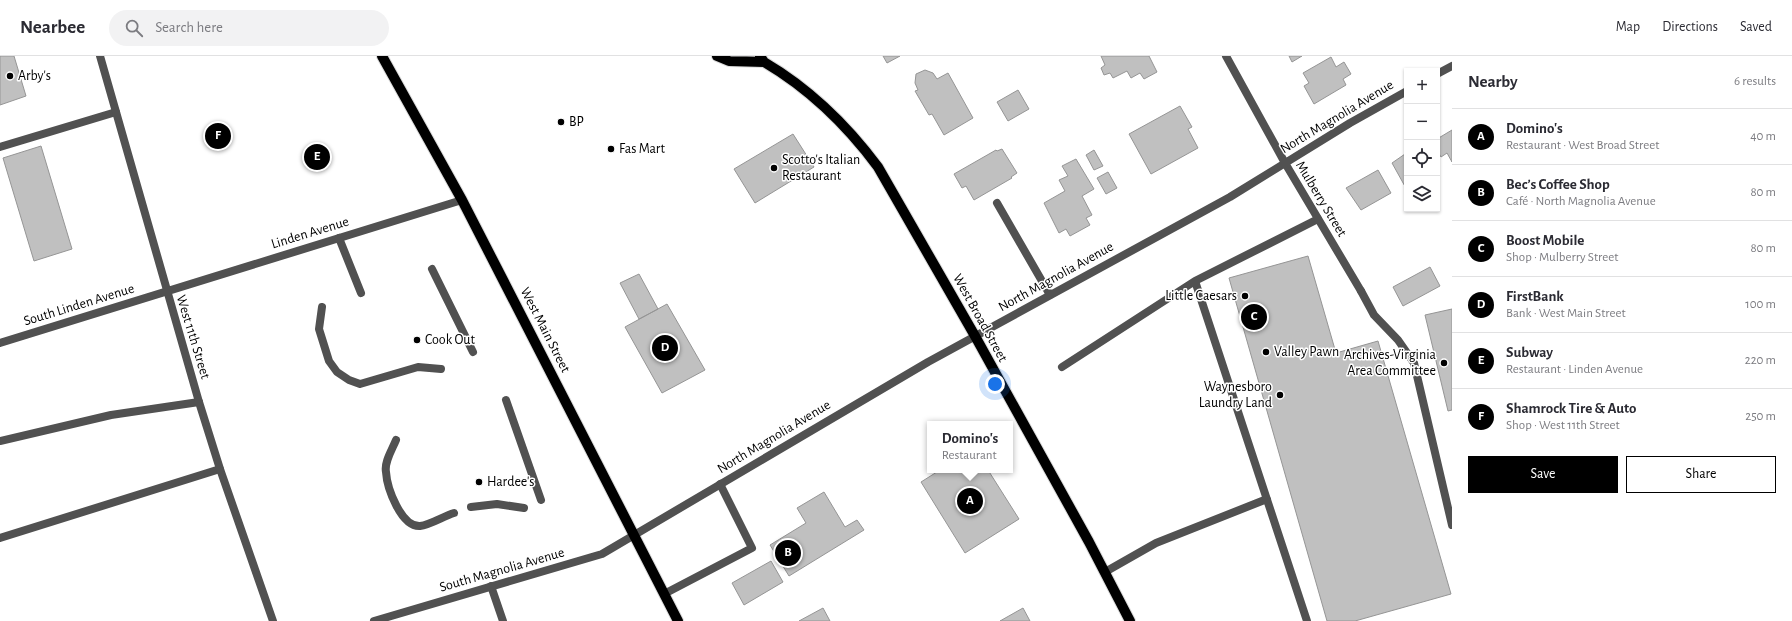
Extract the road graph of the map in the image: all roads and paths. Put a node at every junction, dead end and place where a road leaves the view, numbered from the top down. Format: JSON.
{"nodes":[{"id":1,"x":100,"y":56,"type":"edge"},
{"id":2,"x":382,"y":56,"type":"edge"},
{"id":3,"x":717,"y":56,"type":"edge"},
{"id":4,"x":1226,"y":56,"type":"edge"},
{"id":5,"x":764,"y":58,"type":"edge"},
{"id":6,"x":1452,"y":66,"type":"edge"},
{"id":7,"x":1440,"y":72,"type":"edge"},
{"id":8,"x":1404,"y":93,"type":"edge"},
{"id":9,"x":116,"y":112,"type":"junction"},
{"id":10,"x":0,"y":147,"type":"edge"},
{"id":11,"x":1285,"y":163,"type":"junction"},
{"id":12,"x":462,"y":200,"type":"junction"},
{"id":13,"x":998,"y":203,"type":"dead end"},
{"id":14,"x":1318,"y":220,"type":"junction"},
{"id":15,"x":339,"y":238,"type":"junction"},
{"id":16,"x":432,"y":269,"type":"dead end"},
{"id":17,"x":1194,"y":281,"type":"junction"},
{"id":18,"x":166,"y":292,"type":"junction"},
{"id":19,"x":361,"y":293,"type":"dead end"},
{"id":20,"x":1050,"y":295,"type":"junction"},
{"id":21,"x":322,"y":307,"type":"dead end"},
{"id":22,"x":975,"y":336,"type":"junction"},
{"id":23,"x":0,"y":343,"type":"edge"},
{"id":24,"x":472,"y":352,"type":"dead end"},
{"id":25,"x":1062,"y":367,"type":"dead end"},
{"id":26,"x":441,"y":369,"type":"dead end"},
{"id":27,"x":506,"y":400,"type":"dead end"},
{"id":28,"x":199,"y":402,"type":"junction"},
{"id":29,"x":396,"y":440,"type":"dead end"},
{"id":30,"x":0,"y":441,"type":"edge"},
{"id":31,"x":220,"y":469,"type":"junction"},
{"id":32,"x":720,"y":484,"type":"junction"},
{"id":33,"x":1267,"y":499,"type":"junction"},
{"id":34,"x":541,"y":500,"type":"dead end"},
{"id":35,"x":471,"y":508,"type":"dead end"},
{"id":36,"x":524,"y":508,"type":"dead end"},
{"id":37,"x":454,"y":513,"type":"dead end"},
{"id":38,"x":1452,"y":525,"type":"edge"},
{"id":39,"x":634,"y":535,"type":"junction"},
{"id":40,"x":0,"y":538,"type":"edge"},
{"id":41,"x":1105,"y":572,"type":"junction"},
{"id":42,"x":491,"y":586,"type":"junction"},
{"id":43,"x":664,"y":594,"type":"junction"},
{"id":44,"x":273,"y":621,"type":"edge"},
{"id":45,"x":374,"y":621,"type":"edge"},
{"id":46,"x":503,"y":621,"type":"edge"},
{"id":47,"x":678,"y":621,"type":"edge"},
{"id":48,"x":1130,"y":621,"type":"edge"},
{"id":49,"x":1307,"y":621,"type":"edge"}],
"edges":[{"from":1,"to":9,"type":"street","name":"West 11th Street"},
{"from":2,"to":12,"type":"main road","name":"West Main Street"},
{"from":3,"to":5,"type":"main road","name":"West Broad Street"},
{"from":4,"to":11,"type":"street","name":"Mulberry Street"},
{"from":5,"to":22,"type":"main road","name":"West Broad Street"},
{"from":6,"to":7,"type":"street"},
{"from":8,"to":11,"type":"street","name":"North Magnolia Avenue"},
{"from":9,"to":10,"type":"street"},
{"from":9,"to":18,"type":"street","name":"West 11th Street"},
{"from":11,"to":14,"type":"street","name":"Mulberry Street"},
{"from":11,"to":20,"type":"street","name":"North Magnolia Avenue"},
{"from":12,"to":15,"type":"street","name":"Linden Avenue"},
{"from":12,"to":39,"type":"main road","name":"West Main Street"},
{"from":13,"to":20,"type":"street"},
{"from":14,"to":17,"type":"street"},
{"from":14,"to":38,"type":"street","name":"Mulberry Street"},
{"from":15,"to":18,"type":"street","name":"Linden Avenue"},
{"from":15,"to":19,"type":"street"},
{"from":16,"to":24,"type":"street"},
{"from":17,"to":25,"type":"street"},
{"from":17,"to":33,"type":"street"},
{"from":18,"to":23,"type":"street","name":"South Linden Avenue"},
{"from":18,"to":28,"type":"street","name":"West 11th Street"},
{"from":20,"to":22,"type":"street","name":"North Magnolia Avenue"},
{"from":21,"to":26,"type":"street"},
{"from":22,"to":32,"type":"street","name":"North Magnolia Avenue"},
{"from":22,"to":41,"type":"main road","name":"West Broad Street"},
{"from":27,"to":34,"type":"street"},
{"from":28,"to":30,"type":"street"},
{"from":28,"to":31,"type":"street","name":"West 11th Street"},
{"from":29,"to":37,"type":"street"},
{"from":31,"to":40,"type":"street"},
{"from":31,"to":44,"type":"street","name":"West 11th Street"},
{"from":32,"to":39,"type":"street","name":"North Magnolia Avenue"},
{"from":32,"to":43,"type":"street"},
{"from":33,"to":41,"type":"street"},
{"from":33,"to":49,"type":"street"},
{"from":35,"to":36,"type":"street"},
{"from":39,"to":42,"type":"street","name":"South Magnolia Avenue"},
{"from":39,"to":43,"type":"main road","name":"West Main Street"},
{"from":41,"to":48,"type":"main road","name":"West Broad Street"},
{"from":42,"to":45,"type":"street","name":"South Magnolia Avenue"},
{"from":42,"to":46,"type":"street"},
{"from":43,"to":47,"type":"main road","name":"West Main Street"}]}
